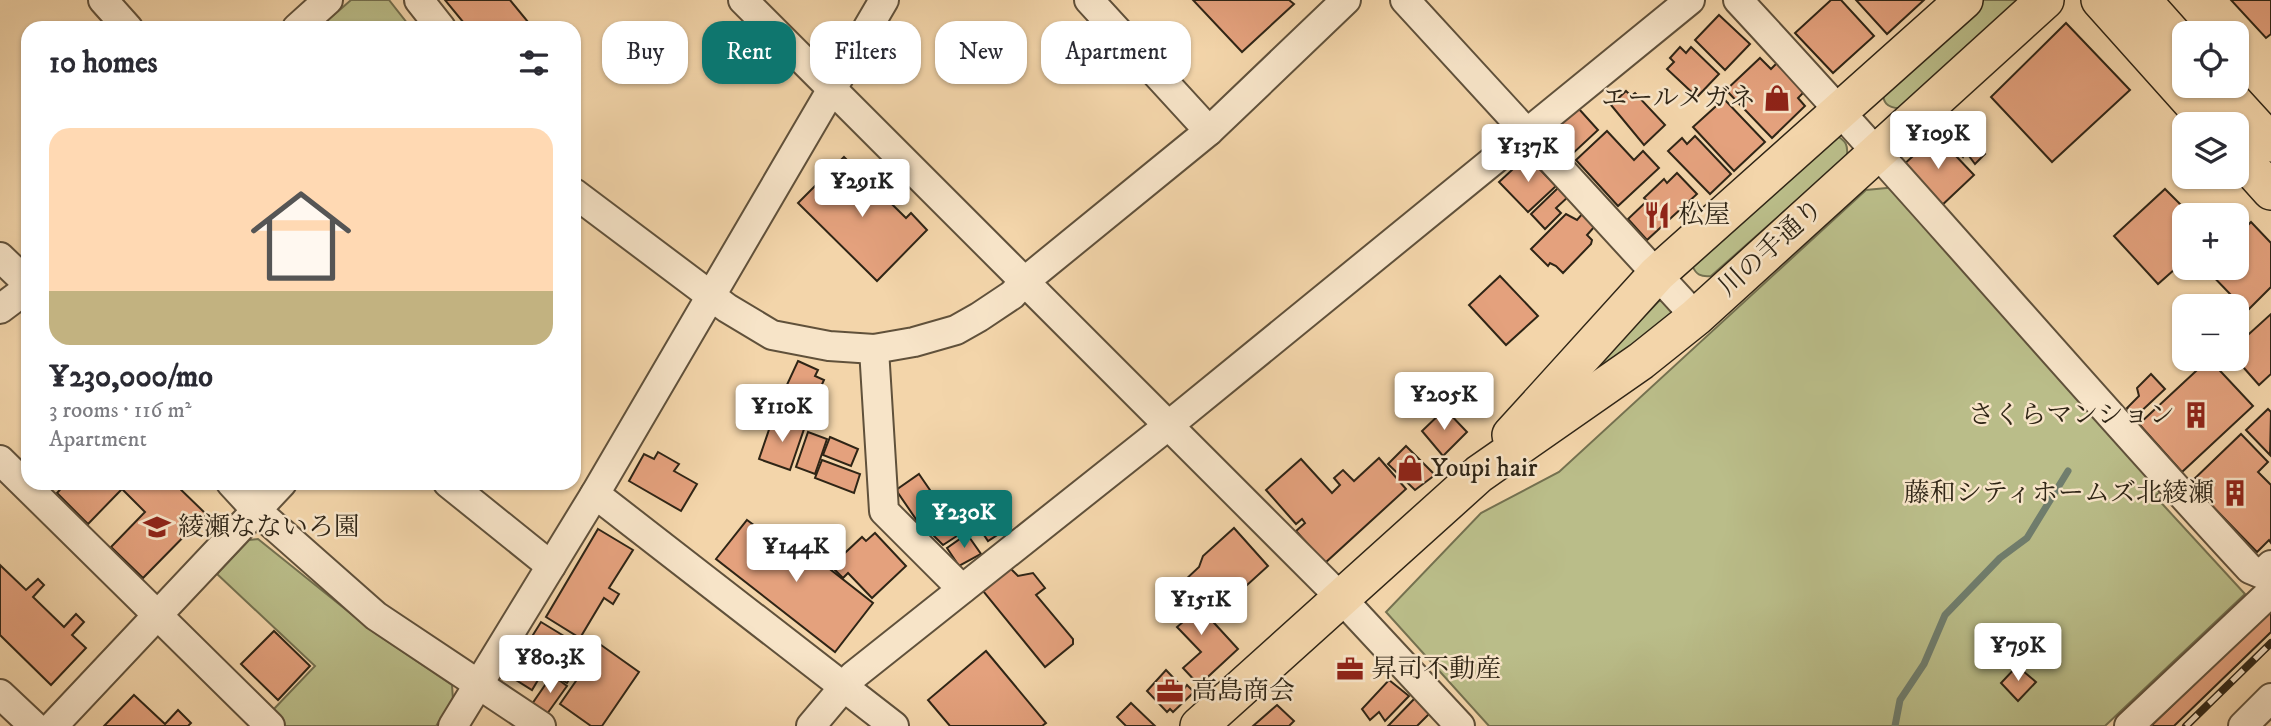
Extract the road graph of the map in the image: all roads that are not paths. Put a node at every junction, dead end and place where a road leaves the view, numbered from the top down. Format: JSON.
{"nodes":[{"id":1,"x":103,"y":0,"type":"edge"},
{"id":2,"x":328,"y":0,"type":"edge"},
{"id":3,"x":419,"y":0,"type":"edge"},
{"id":4,"x":743,"y":0,"type":"edge"},
{"id":5,"x":884,"y":0,"type":"edge"},
{"id":6,"x":1088,"y":0,"type":"edge"},
{"id":7,"x":1346,"y":0,"type":"edge"},
{"id":8,"x":1405,"y":0,"type":"edge"},
{"id":9,"x":1690,"y":0,"type":"edge"},
{"id":10,"x":1738,"y":0,"type":"edge"},
{"id":11,"x":1964,"y":0,"type":"edge"},
{"id":12,"x":2045,"y":0,"type":"edge"},
{"id":13,"x":2100,"y":0,"type":"edge"},
{"id":14,"x":2142,"y":0,"type":"edge"},
{"id":15,"x":122,"y":21,"type":"edge"},
{"id":16,"x":305,"y":21,"type":"edge"},
{"id":17,"x":436,"y":21,"type":"edge"},
{"id":18,"x":2172,"y":34,"type":"edge"},
{"id":19,"x":833,"y":88,"type":"junction"},
{"id":20,"x":2230,"y":98,"type":"edge"},
{"id":21,"x":1841,"y":110,"type":"junction"},
{"id":22,"x":2200,"y":112,"type":"edge"},
{"id":23,"x":1209,"y":131,"type":"junction"},
{"id":24,"x":1528,"y":133,"type":"junction"},
{"id":25,"x":2271,"y":143,"type":"edge"},
{"id":26,"x":1878,"y":151,"type":"junction"},
{"id":27,"x":2249,"y":166,"type":"edge"},
{"id":28,"x":2271,"y":191,"type":"edge"},
{"id":29,"x":581,"y":198,"type":"edge"},
{"id":30,"x":0,"y":257,"type":"edge"},
{"id":31,"x":1657,"y":274,"type":"junction"},
{"id":32,"x":21,"y":279,"type":"edge"},
{"id":33,"x":1025,"y":281,"type":"junction"},
{"id":34,"x":21,"y":292,"type":"edge"},
{"id":35,"x":712,"y":296,"type":"junction"},
{"id":36,"x":0,"y":309,"type":"edge"},
{"id":37,"x":1696,"y":317,"type":"junction"},
{"id":38,"x":874,"y":349,"type":"junction"},
{"id":39,"x":1168,"y":425,"type":"junction"},
{"id":40,"x":0,"y":460,"type":"edge"},
{"id":41,"x":1479,"y":474,"type":"junction"},
{"id":42,"x":21,"y":481,"type":"edge"},
{"id":43,"x":30,"y":490,"type":"edge"},
{"id":44,"x":237,"y":490,"type":"edge"},
{"id":45,"x":275,"y":490,"type":"edge"},
{"id":46,"x":457,"y":490,"type":"edge"},
{"id":47,"x":595,"y":494,"type":"junction"},
{"id":48,"x":256,"y":510,"type":"junction"},
{"id":49,"x":551,"y":566,"type":"junction"},
{"id":50,"x":2269,"y":578,"type":"edge"},
{"id":51,"x":962,"y":589,"type":"junction"},
{"id":52,"x":1341,"y":598,"type":"junction"},
{"id":53,"x":158,"y":616,"type":"junction"},
{"id":54,"x":480,"y":684,"type":"junction"},
{"id":55,"x":845,"y":687,"type":"junction"},
{"id":56,"x":0,"y":694,"type":"edge"},
{"id":57,"x":2271,"y":698,"type":"edge"},
{"id":58,"x":2271,"y":718,"type":"edge"},
{"id":59,"x":34,"y":726,"type":"edge"},
{"id":60,"x":53,"y":726,"type":"edge"},
{"id":61,"x":270,"y":726,"type":"edge"},
{"id":62,"x":453,"y":726,"type":"edge"},
{"id":63,"x":541,"y":726,"type":"edge"},
{"id":64,"x":811,"y":726,"type":"edge"},
{"id":65,"x":894,"y":726,"type":"edge"},
{"id":66,"x":1199,"y":726,"type":"edge"},
{"id":67,"x":1460,"y":726,"type":"edge"},
{"id":68,"x":2129,"y":726,"type":"edge"},
{"id":69,"x":2243,"y":726,"type":"edge"},
{"id":70,"x":2262,"y":726,"type":"edge"}],
"edges":[{"from":1,"to":15,"type":"street"},
{"from":2,"to":16,"type":"street"},
{"from":3,"to":17,"type":"street"},
{"from":4,"to":19,"type":"street"},
{"from":5,"to":19,"type":"street"},
{"from":6,"to":23,"type":"street"},
{"from":7,"to":23,"type":"street"},
{"from":8,"to":24,"type":"street"},
{"from":9,"to":24,"type":"street"},
{"from":10,"to":21,"type":"street"},
{"from":11,"to":21,"type":"main road","name":"川の手通り"},
{"from":12,"to":26,"type":"main road","name":"川の手通り"},
{"from":13,"to":22,"type":"main road"},
{"from":14,"to":18,"type":"main road"},
{"from":19,"to":33,"type":"street"},
{"from":19,"to":35,"type":"street"},
{"from":20,"to":25,"type":"main road"},
{"from":21,"to":26,"type":"street"},
{"from":21,"to":31,"type":"main road","name":"川の手通り"},
{"from":23,"to":33,"type":"street"},
{"from":24,"to":31,"type":"street"},
{"from":24,"to":39,"type":"street"},
{"from":26,"to":37,"type":"main road","name":"川の手通り"},
{"from":26,"to":50,"type":"street"},
{"from":27,"to":28,"type":"main road"},
{"from":29,"to":35,"type":"street"},
{"from":30,"to":32,"type":"street"},
{"from":31,"to":37,"type":"street"},
{"from":31,"to":41,"type":"main road","name":"川の手通り"},
{"from":33,"to":38,"type":"street"},
{"from":33,"to":39,"type":"street"},
{"from":34,"to":36,"type":"street"},
{"from":35,"to":38,"type":"street"},
{"from":35,"to":47,"type":"street"},
{"from":37,"to":41,"type":"main road","name":"川の手通り"},
{"from":38,"to":51,"type":"street"},
{"from":39,"to":51,"type":"street"},
{"from":39,"to":52,"type":"street"},
{"from":40,"to":42,"type":"street"},
{"from":41,"to":52,"type":"main road","name":"川の手通り"},
{"from":43,"to":53,"type":"street"},
{"from":44,"to":48,"type":"street"},
{"from":45,"to":48,"type":"street"},
{"from":46,"to":49,"type":"street"},
{"from":47,"to":49,"type":"street"},
{"from":47,"to":55,"type":"street"},
{"from":48,"to":53,"type":"street"},
{"from":48,"to":54,"type":"street"},
{"from":49,"to":54,"type":"street"},
{"from":50,"to":68,"type":"street"},
{"from":51,"to":55,"type":"street"},
{"from":52,"to":66,"type":"main road","name":"川の手通り"},
{"from":52,"to":67,"type":"street"},
{"from":53,"to":60,"type":"street"},
{"from":53,"to":61,"type":"street"},
{"from":54,"to":62,"type":"street"},
{"from":54,"to":63,"type":"street"},
{"from":55,"to":64,"type":"street"},
{"from":55,"to":65,"type":"street"},
{"from":56,"to":59,"type":"street"},
{"from":57,"to":69,"type":"street"},
{"from":58,"to":70,"type":"street"}]}
